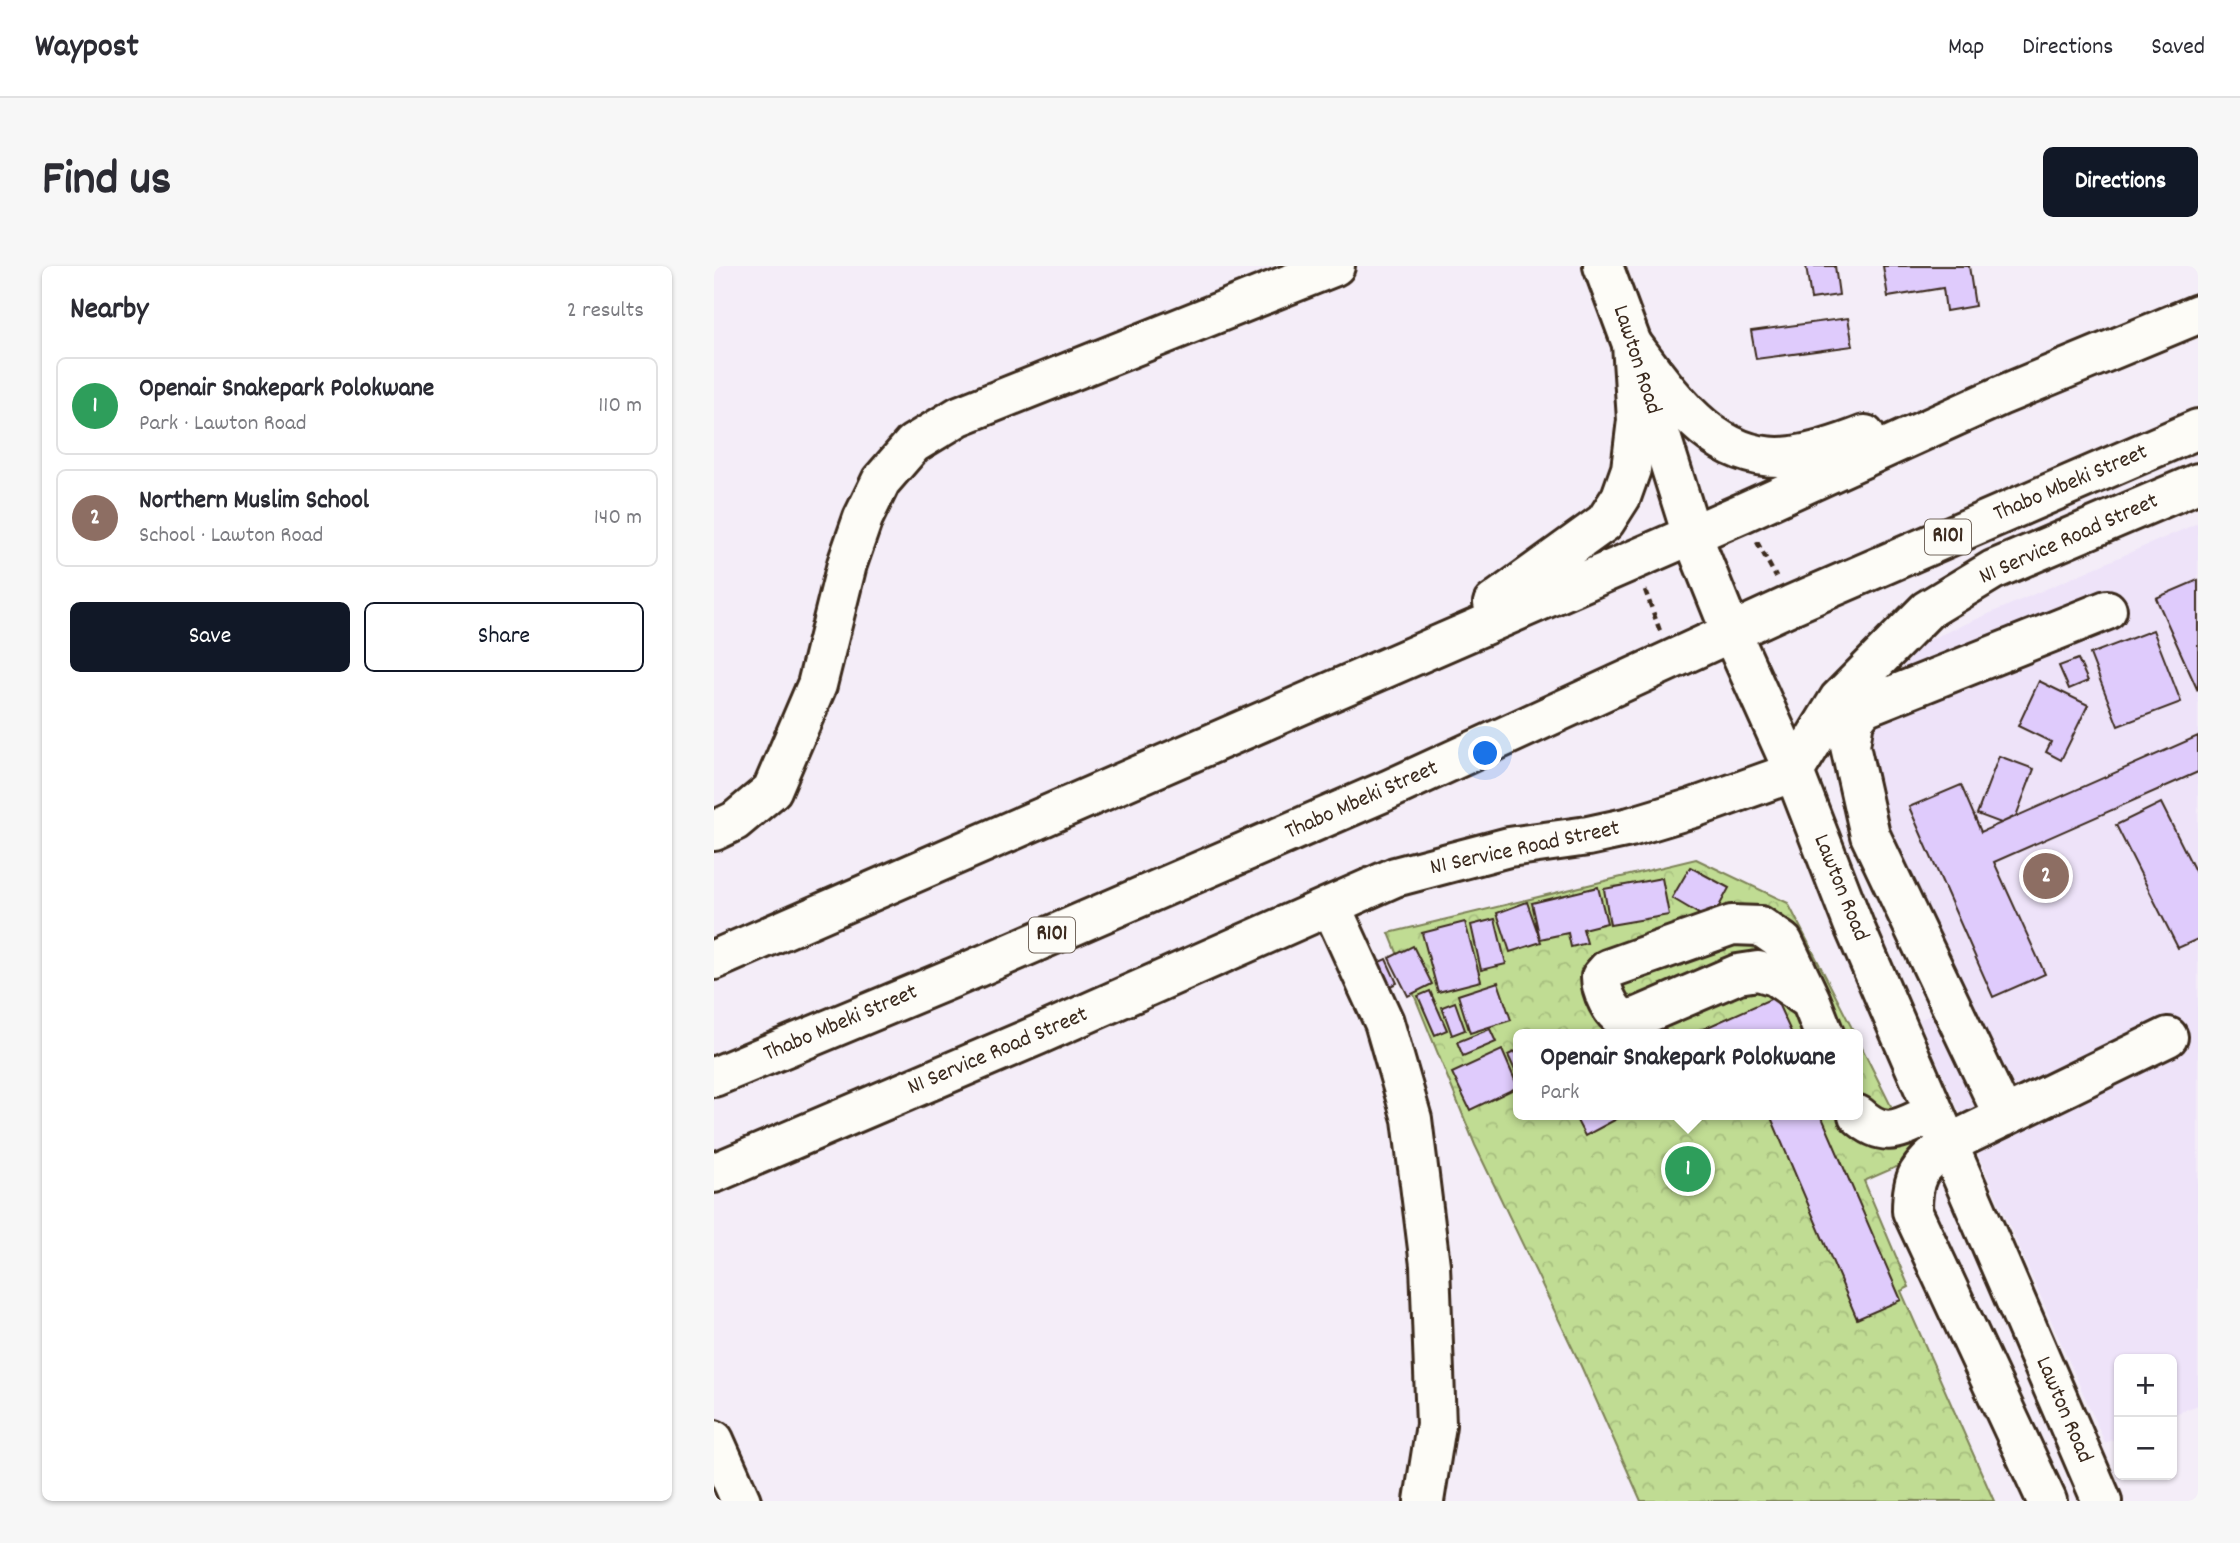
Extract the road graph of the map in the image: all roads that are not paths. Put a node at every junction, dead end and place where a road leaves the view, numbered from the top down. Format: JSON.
{"nodes":[{"id":1,"x":1335,"y":266,"type":"edge"},
{"id":2,"x":1604,"y":266,"type":"edge"},
{"id":3,"x":2198,"y":314,"type":"edge"},
{"id":4,"x":1632,"y":344,"type":"junction"},
{"id":5,"x":2000,"y":396,"type":"junction"},
{"id":6,"x":2198,"y":429,"type":"edge"},
{"id":7,"x":2198,"y":484,"type":"edge"},
{"id":8,"x":1692,"y":535,"type":"junction"},
{"id":9,"x":2107,"y":610,"type":"dead end"},
{"id":10,"x":1731,"y":632,"type":"junction"},
{"id":11,"x":1416,"y":655,"type":"junction"},
{"id":12,"x":1794,"y":772,"type":"junction"},
{"id":13,"x":714,"y":831,"type":"edge"},
{"id":14,"x":1331,"y":906,"type":"junction"},
{"id":15,"x":714,"y":960,"type":"edge"},
{"id":16,"x":1817,"y":1018,"type":"edge"},
{"id":17,"x":2168,"y":1037,"type":"dead end"},
{"id":18,"x":714,"y":1077,"type":"edge"},
{"id":19,"x":2004,"y":1117,"type":"junction"},
{"id":20,"x":1863,"y":1120,"type":"edge"},
{"id":21,"x":1941,"y":1128,"type":"junction"},
{"id":22,"x":714,"y":1173,"type":"edge"},
{"id":23,"x":714,"y":1440,"type":"edge"},
{"id":24,"x":741,"y":1501,"type":"edge"},
{"id":25,"x":1424,"y":1501,"type":"edge"},
{"id":26,"x":2047,"y":1501,"type":"edge"},
{"id":27,"x":2102,"y":1501,"type":"edge"}],
"edges":[{"from":1,"to":13,"type":"main road"},
{"from":2,"to":4,"type":"main road","name":"Lawton Road"},
{"from":3,"to":5,"type":"main road"},
{"from":4,"to":5,"type":"main road"},
{"from":4,"to":8,"type":"main road","name":"Lawton Road"},
{"from":4,"to":11,"type":"main road"},
{"from":5,"to":8,"type":"main road"},
{"from":6,"to":10,"type":"main road","name":"Thabo Mbeki Street","number":"R101"},
{"from":7,"to":12,"type":"main road","name":"N1 Service Road Street"},
{"from":8,"to":10,"type":"main road","name":"Lawton Road"},
{"from":8,"to":11,"type":"main road"},
{"from":9,"to":19,"type":"main road"},
{"from":10,"to":12,"type":"main road","name":"Lawton Road"},
{"from":10,"to":18,"type":"main road","name":"Thabo Mbeki Street","number":"R101"},
{"from":11,"to":15,"type":"main road"},
{"from":12,"to":14,"type":"main road","name":"N1 Service Road Street"},
{"from":12,"to":21,"type":"main road","name":"Lawton Road"},
{"from":14,"to":22,"type":"main road","name":"N1 Service Road Street"},
{"from":14,"to":25,"type":"main road"},
{"from":16,"to":16,"type":"main road"},
{"from":17,"to":19,"type":"main road"},
{"from":19,"to":21,"type":"main road"},
{"from":20,"to":21,"type":"main road"},
{"from":21,"to":26,"type":"main road"},
{"from":21,"to":27,"type":"main road","name":"Lawton Road"},
{"from":23,"to":24,"type":"main road"}]}
